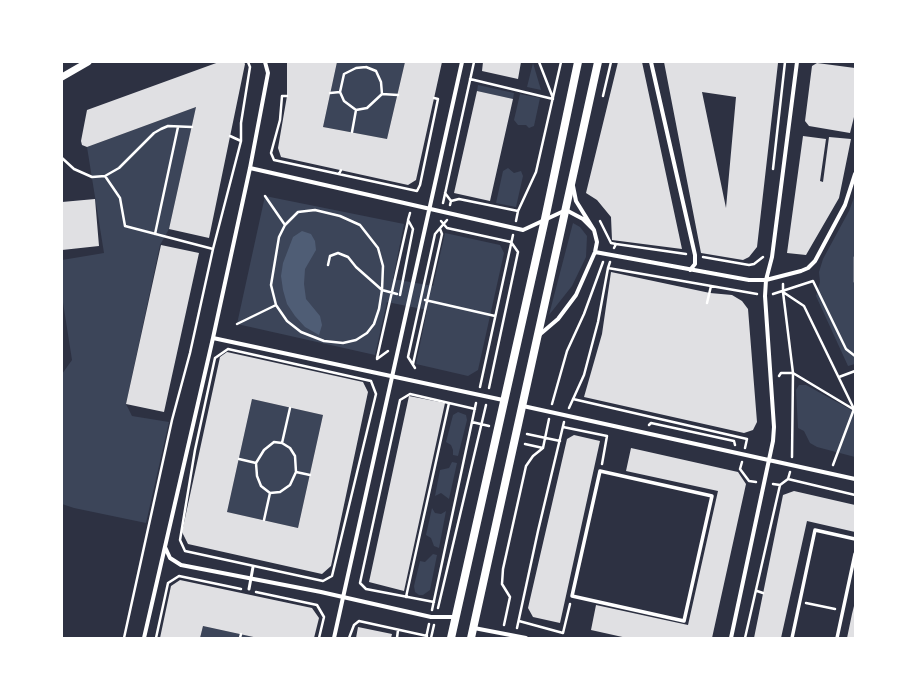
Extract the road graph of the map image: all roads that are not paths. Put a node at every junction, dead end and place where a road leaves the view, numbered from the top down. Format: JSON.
{"nodes":[{"id":1,"x":86,"y":62,"type":"edge"},
{"id":2,"x":265,"y":62,"type":"edge"},
{"id":3,"x":462,"y":62,"type":"edge"},
{"id":4,"x":578,"y":62,"type":"edge"},
{"id":5,"x":598,"y":62,"type":"edge"},
{"id":6,"x":651,"y":62,"type":"edge"},
{"id":7,"x":797,"y":62,"type":"edge"},
{"id":8,"x":62,"y":76,"type":"edge"},
{"id":9,"x":250,"y":168,"type":"junction"},
{"id":10,"x":855,"y":174,"type":"edge"},
{"id":11,"x":572,"y":180,"type":"junction"},
{"id":12,"x":430,"y":210,"type":"junction"},
{"id":13,"x":566,"y":210,"type":"junction"},
{"id":14,"x":545,"y":219,"type":"junction"},
{"id":15,"x":594,"y":230,"type":"junction"},
{"id":16,"x":595,"y":252,"type":"junction"},
{"id":17,"x":690,"y":270,"type":"junction"},
{"id":18,"x":766,"y":280,"type":"junction"},
{"id":19,"x":538,"y":336,"type":"junction"},
{"id":20,"x":213,"y":338,"type":"junction"},
{"id":21,"x":392,"y":378,"type":"junction"},
{"id":22,"x":503,"y":400,"type":"junction"},
{"id":23,"x":523,"y":406,"type":"junction"},
{"id":24,"x":769,"y":460,"type":"junction"},
{"id":25,"x":600,"y":471,"type":"joint"},
{"id":26,"x":855,"y":479,"type":"edge"},
{"id":27,"x":855,"y":539,"type":"edge"},
{"id":28,"x":164,"y":546,"type":"junction"},
{"id":29,"x":855,"y":554,"type":"edge"},
{"id":30,"x":253,"y":567,"type":"dead end"},
{"id":31,"x":251,"y":578,"type":"junction"},
{"id":32,"x":249,"y":590,"type":"road end"},
{"id":33,"x":344,"y":598,"type":"junction"},
{"id":34,"x":456,"y":617,"type":"junction"},
{"id":35,"x":474,"y":628,"type":"junction"},
{"id":36,"x":144,"y":638,"type":"edge"},
{"id":37,"x":334,"y":638,"type":"edge"},
{"id":38,"x":451,"y":638,"type":"edge"},
{"id":39,"x":472,"y":638,"type":"edge"},
{"id":40,"x":526,"y":638,"type":"edge"},
{"id":41,"x":731,"y":638,"type":"edge"},
{"id":42,"x":792,"y":638,"type":"edge"},
{"id":43,"x":837,"y":638,"type":"edge"}],
"edges":[{"from":1,"to":8,"type":"street"},
{"from":2,"to":9,"type":"street"},
{"from":3,"to":12,"type":"street"},
{"from":4,"to":14,"type":"main road"},
{"from":5,"to":11,"type":"main road"},
{"from":6,"to":17,"type":"street"},
{"from":7,"to":18,"type":"street"},
{"from":9,"to":12,"type":"street"},
{"from":9,"to":20,"type":"street"},
{"from":10,"to":18,"type":"street"},
{"from":11,"to":13,"type":"main road"},
{"from":11,"to":15,"type":"street"},
{"from":12,"to":14,"type":"street"},
{"from":12,"to":21,"type":"street"},
{"from":13,"to":14,"type":"street"},
{"from":13,"to":15,"type":"street"},
{"from":13,"to":19,"type":"main road"},
{"from":14,"to":22,"type":"main road"},
{"from":15,"to":16,"type":"street"},
{"from":16,"to":17,"type":"street"},
{"from":16,"to":19,"type":"street"},
{"from":17,"to":18,"type":"street"},
{"from":18,"to":24,"type":"street"},
{"from":19,"to":23,"type":"main road"},
{"from":20,"to":21,"type":"street"},
{"from":20,"to":28,"type":"street"},
{"from":21,"to":22,"type":"street"},
{"from":21,"to":33,"type":"street"},
{"from":22,"to":34,"type":"main road"},
{"from":23,"to":24,"type":"street"},
{"from":23,"to":35,"type":"main road"},
{"from":24,"to":26,"type":"street"},
{"from":24,"to":41,"type":"street"},
{"from":25,"to":25,"type":"street"},
{"from":27,"to":42,"type":"street"},
{"from":28,"to":31,"type":"street"},
{"from":28,"to":36,"type":"street"},
{"from":29,"to":43,"type":"street"},
{"from":30,"to":31,"type":"lane"},
{"from":31,"to":32,"type":"lane"},
{"from":31,"to":33,"type":"street"},
{"from":33,"to":34,"type":"street"},
{"from":33,"to":37,"type":"street"},
{"from":34,"to":38,"type":"main road"},
{"from":35,"to":39,"type":"main road"},
{"from":35,"to":40,"type":"street"}]}
